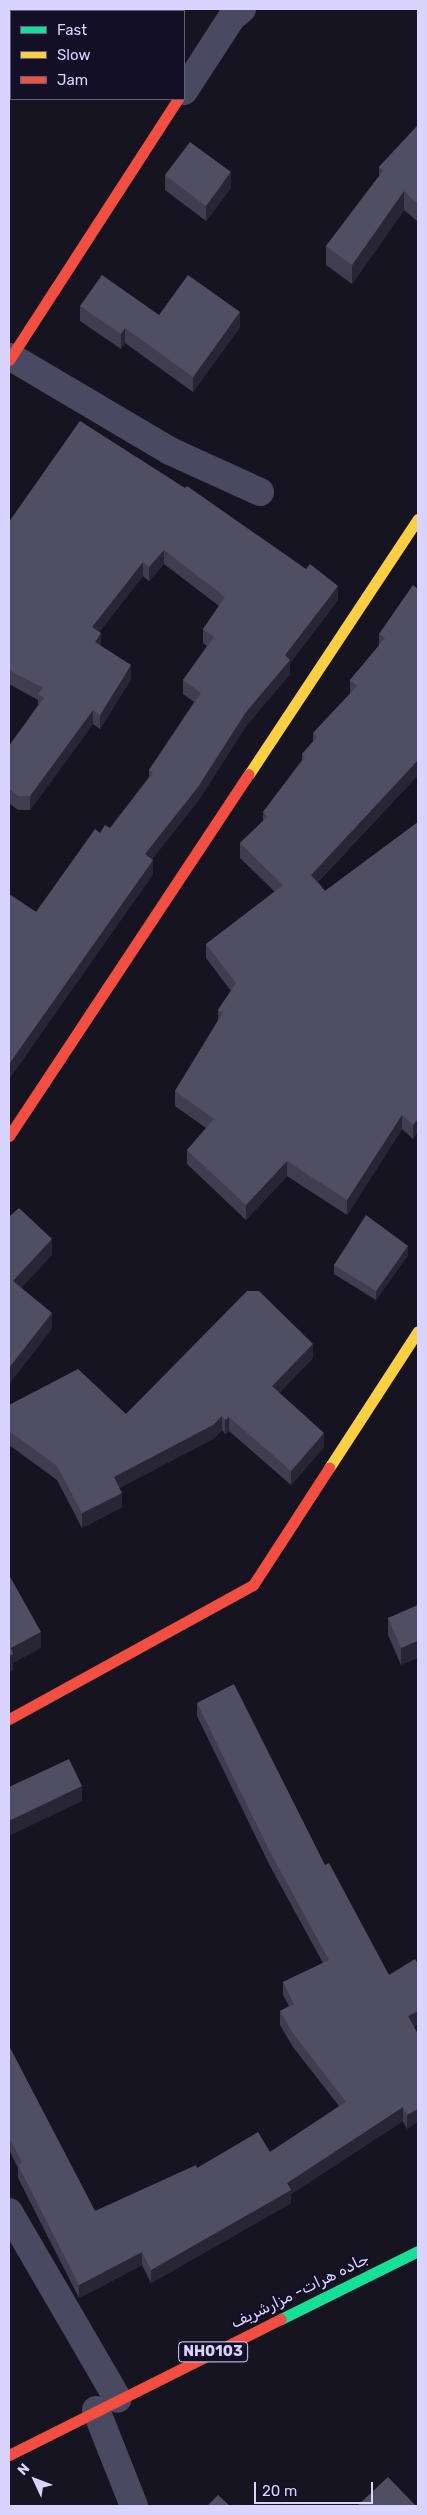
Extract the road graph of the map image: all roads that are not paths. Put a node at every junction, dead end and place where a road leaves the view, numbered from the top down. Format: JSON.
{"nodes":[{"id":1,"x":242,"y":9,"type":"edge"},
{"id":2,"x":185,"y":89,"type":"edge"},
{"id":3,"x":177,"y":100,"type":"edge"},
{"id":4,"x":10,"y":358,"type":"edge"},
{"id":5,"x":260,"y":492,"type":"dead end"},
{"id":6,"x":418,"y":519,"type":"edge"},
{"id":7,"x":9,"y":1136,"type":"edge"},
{"id":8,"x":418,"y":1331,"type":"edge"},
{"id":9,"x":9,"y":1718,"type":"edge"},
{"id":10,"x":9,"y":2212,"type":"edge"},
{"id":11,"x":418,"y":2251,"type":"edge"},
{"id":12,"x":107,"y":2404,"type":"junction"},
{"id":13,"x":9,"y":2455,"type":"edge"},
{"id":14,"x":134,"y":2506,"type":"edge"}],
"edges":[{"from":1,"to":2,"type":"street"},
{"from":3,"to":4,"type":"main road"},
{"from":4,"to":5,"type":"street"},
{"from":6,"to":7,"type":"main road"},
{"from":8,"to":9,"type":"main road"},
{"from":10,"to":12,"type":"street"},
{"from":11,"to":12,"type":"main road","name":"جاده هرات- مزارشریف","number":"NH0103"},
{"from":12,"to":13,"type":"main road","name":"جاده هرات- مزارشریف","number":"NH0103"},
{"from":12,"to":14,"type":"street"}]}
